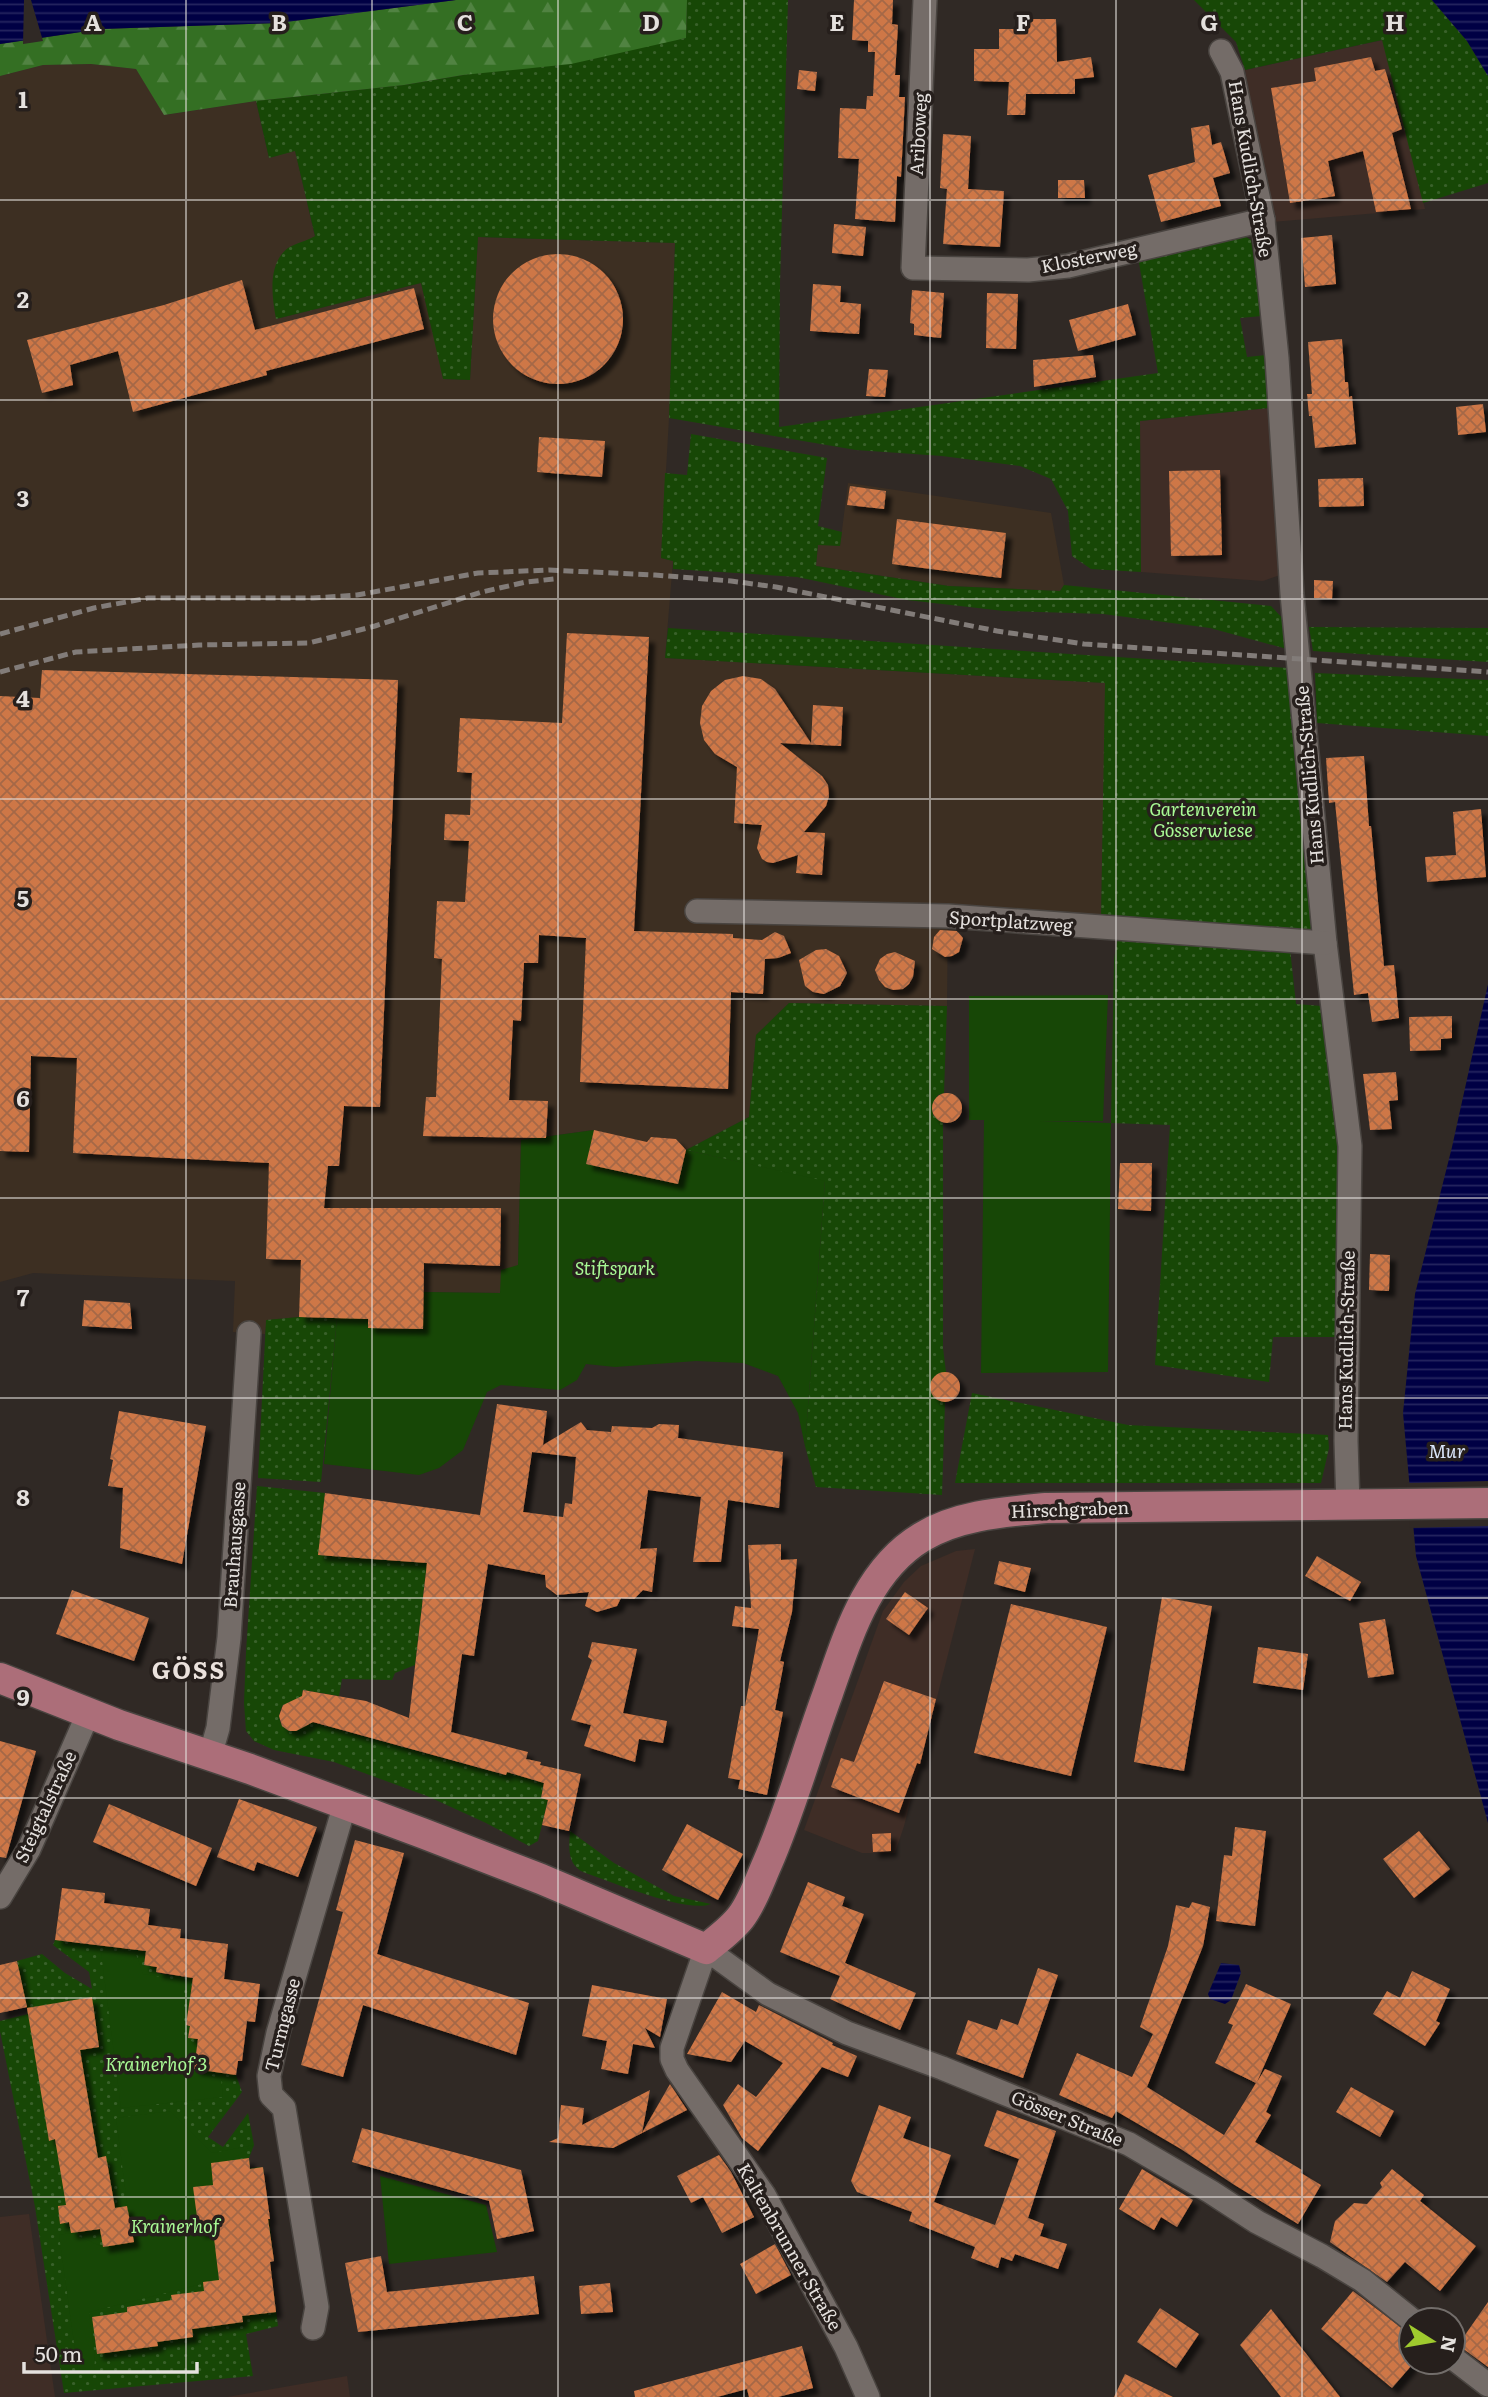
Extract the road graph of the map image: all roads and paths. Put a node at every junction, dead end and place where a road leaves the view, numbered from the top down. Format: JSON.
{"nodes":[{"id":1,"x":925,"y":0,"type":"edge"},
{"id":2,"x":1221,"y":51,"type":"dead end"},
{"id":3,"x":1263,"y":220,"type":"junction"},
{"id":4,"x":913,"y":268,"type":"joint"},
{"id":5,"x":697,"y":911,"type":"dead end"},
{"id":6,"x":1325,"y":943,"type":"junction"},
{"id":7,"x":249,"y":1333,"type":"dead end"},
{"id":8,"x":1488,"y":1503,"type":"edge"},
{"id":9,"x":1348,"y":1504,"type":"junction"},
{"id":10,"x":0,"y":1678,"type":"edge"},
{"id":11,"x":88,"y":1714,"type":"junction"},
{"id":12,"x":210,"y":1756,"type":"junction"},
{"id":13,"x":345,"y":1804,"type":"junction"},
{"id":14,"x":0,"y":1897,"type":"edge"},
{"id":15,"x":706,"y":1949,"type":"junction"},
{"id":16,"x":1397,"y":2308,"type":"edge"},
{"id":17,"x":313,"y":2328,"type":"dead end"},
{"id":18,"x":1467,"y":2369,"type":"edge"},
{"id":19,"x":1483,"y":2381,"type":"edge"},
{"id":20,"x":868,"y":2397,"type":"edge"}],
"edges":[{"from":1,"to":4,"type":"street","name":"Ariboweg"},
{"from":2,"to":3,"type":"street","name":"Hans Kudlich-Straße"},
{"from":3,"to":4,"type":"street","name":"Klosterweg"},
{"from":3,"to":6,"type":"street","name":"Hans Kudlich-Straße"},
{"from":5,"to":6,"type":"street","name":"Sportplatzweg"},
{"from":6,"to":9,"type":"street","name":"Hans Kudlich-Straße"},
{"from":7,"to":12,"type":"street","name":"Brauhausgasse"},
{"from":8,"to":9,"type":"main road","name":"Hirschgraben"},
{"from":9,"to":15,"type":"main road","name":"Hirschgraben"},
{"from":10,"to":11,"type":"main road"},
{"from":11,"to":12,"type":"main road"},
{"from":11,"to":14,"type":"street","name":"Steigtalstraße"},
{"from":12,"to":13,"type":"main road"},
{"from":13,"to":15,"type":"main road"},
{"from":13,"to":17,"type":"street","name":"Turmgasse"},
{"from":15,"to":16,"type":"street","name":"Gösser Straße"},
{"from":15,"to":20,"type":"street","name":"Kaltenbrunner Straße"},
{"from":18,"to":19,"type":"street"}]}
